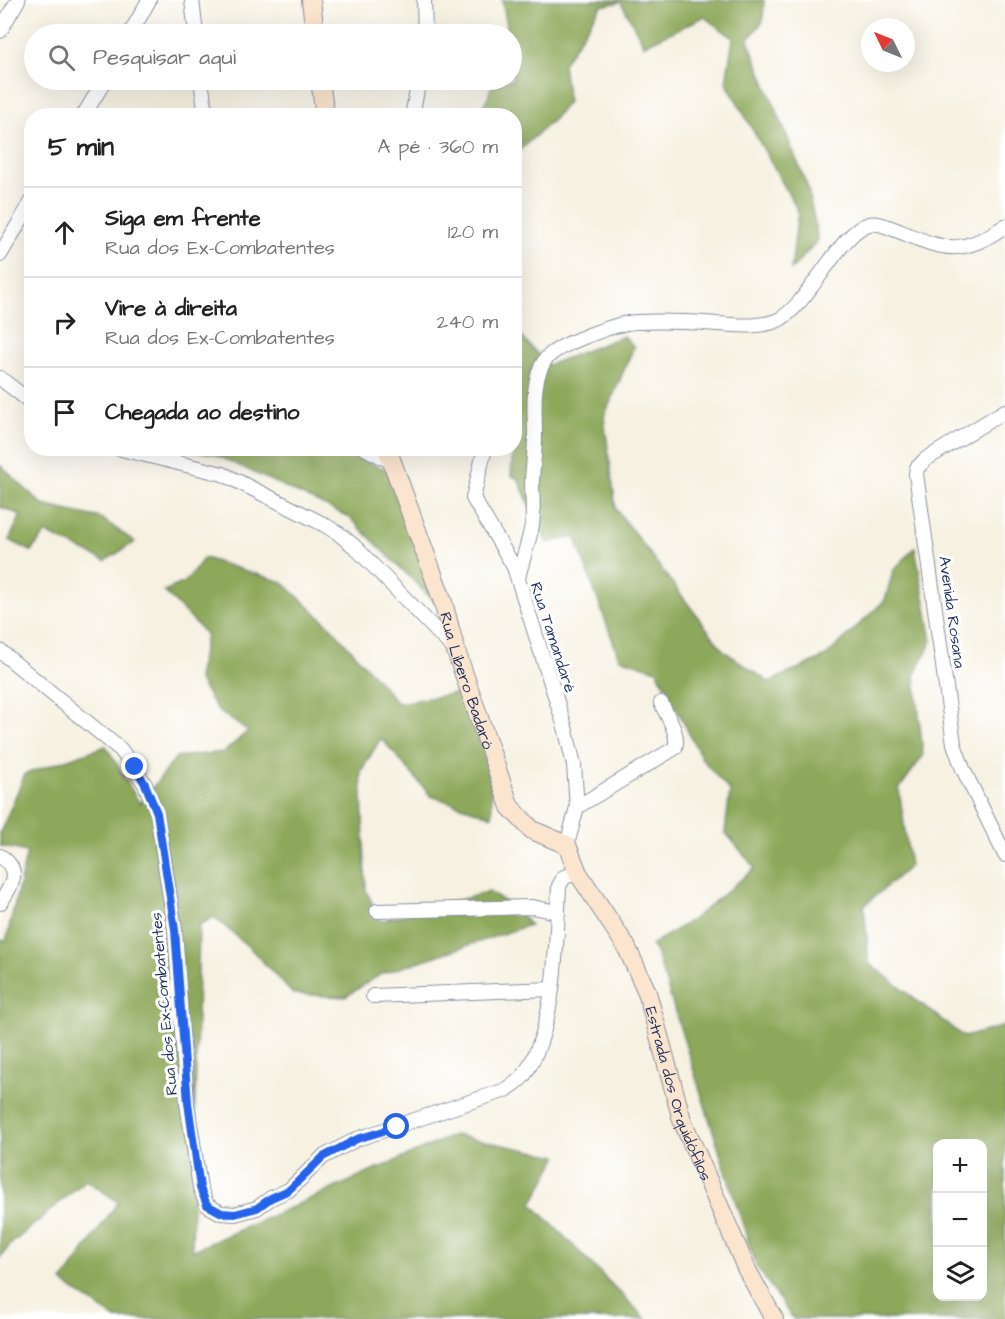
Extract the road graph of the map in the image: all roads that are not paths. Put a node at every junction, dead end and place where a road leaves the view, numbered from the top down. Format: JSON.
{"nodes":[{"id":1,"x":18,"y":0,"type":"edge"},
{"id":2,"x":149,"y":0,"type":"edge"},
{"id":3,"x":192,"y":0,"type":"edge"},
{"id":4,"x":311,"y":0,"type":"edge"},
{"id":5,"x":424,"y":0,"type":"edge"},
{"id":6,"x":136,"y":24,"type":"edge"},
{"id":7,"x":195,"y":24,"type":"edge"},
{"id":8,"x":314,"y":24,"type":"edge"},
{"id":9,"x":424,"y":24,"type":"edge"},
{"id":10,"x":0,"y":31,"type":"edge"},
{"id":11,"x":99,"y":90,"type":"edge"},
{"id":12,"x":202,"y":90,"type":"edge"},
{"id":13,"x":321,"y":90,"type":"edge"},
{"id":14,"x":417,"y":90,"type":"edge"},
{"id":15,"x":88,"y":108,"type":"edge"},
{"id":16,"x":205,"y":108,"type":"edge"},
{"id":17,"x":324,"y":108,"type":"edge"},
{"id":18,"x":414,"y":108,"type":"edge"},
{"id":19,"x":24,"y":214,"type":"edge"},
{"id":20,"x":1005,"y":226,"type":"edge"},
{"id":21,"x":0,"y":255,"type":"edge"},
{"id":22,"x":0,"y":378,"type":"edge"},
{"id":23,"x":24,"y":397,"type":"edge"},
{"id":24,"x":1005,"y":411,"type":"edge"},
{"id":25,"x":150,"y":456,"type":"edge"},
{"id":26,"x":388,"y":456,"type":"edge"},
{"id":27,"x":483,"y":456,"type":"edge"},
{"id":28,"x":518,"y":578,"type":"junction"},
{"id":29,"x":0,"y":651,"type":"edge"},
{"id":30,"x":456,"y":651,"type":"junction"},
{"id":31,"x":661,"y":703,"type":"dead end"},
{"id":32,"x":577,"y":807,"type":"junction"},
{"id":33,"x":567,"y":845,"type":"junction"},
{"id":34,"x":1005,"y":855,"type":"edge"},
{"id":35,"x":0,"y":856,"type":"edge"},
{"id":36,"x":578,"y":873,"type":"junction"},
{"id":37,"x":0,"y":903,"type":"edge"},
{"id":38,"x":377,"y":911,"type":"dead end"},
{"id":39,"x":558,"y":912,"type":"junction"},
{"id":40,"x":552,"y":989,"type":"junction"},
{"id":41,"x":373,"y":996,"type":"dead end"},
{"id":42,"x":774,"y":1319,"type":"edge"}],
"edges":[{"from":1,"to":10,"type":"street"},
{"from":2,"to":6,"type":"street"},
{"from":3,"to":7,"type":"street"},
{"from":4,"to":8,"type":"street"},
{"from":5,"to":9,"type":"street"},
{"from":11,"to":15,"type":"street"},
{"from":12,"to":16,"type":"street"},
{"from":13,"to":17,"type":"street"},
{"from":14,"to":18,"type":"street"},
{"from":19,"to":21,"type":"street"},
{"from":20,"to":28,"type":"street"},
{"from":22,"to":23,"type":"street"},
{"from":24,"to":34,"type":"street","name":"Avenida Rosana"},
{"from":25,"to":30,"type":"street"},
{"from":26,"to":30,"type":"street","name":"Rua Libero Badaró"},
{"from":27,"to":28,"type":"street","name":"Rua Tamandaré"},
{"from":28,"to":32,"type":"street","name":"Rua Tamandaré"},
{"from":29,"to":40,"type":"street","name":"Rua dos Ex-Combatentes"},
{"from":30,"to":33,"type":"street","name":"Rua Libero Badaró"},
{"from":31,"to":32,"type":"street"},
{"from":32,"to":33,"type":"street","name":"Rua Tamandaré"},
{"from":33,"to":36,"type":"street"},
{"from":35,"to":37,"type":"street"},
{"from":36,"to":39,"type":"street","name":"Rua dos Ex-Combatentes"},
{"from":36,"to":42,"type":"street","name":"Estrada dos Orquidófilos"},
{"from":38,"to":39,"type":"street"},
{"from":39,"to":40,"type":"street","name":"Rua dos Ex-Combatentes"},
{"from":40,"to":41,"type":"street"}]}
